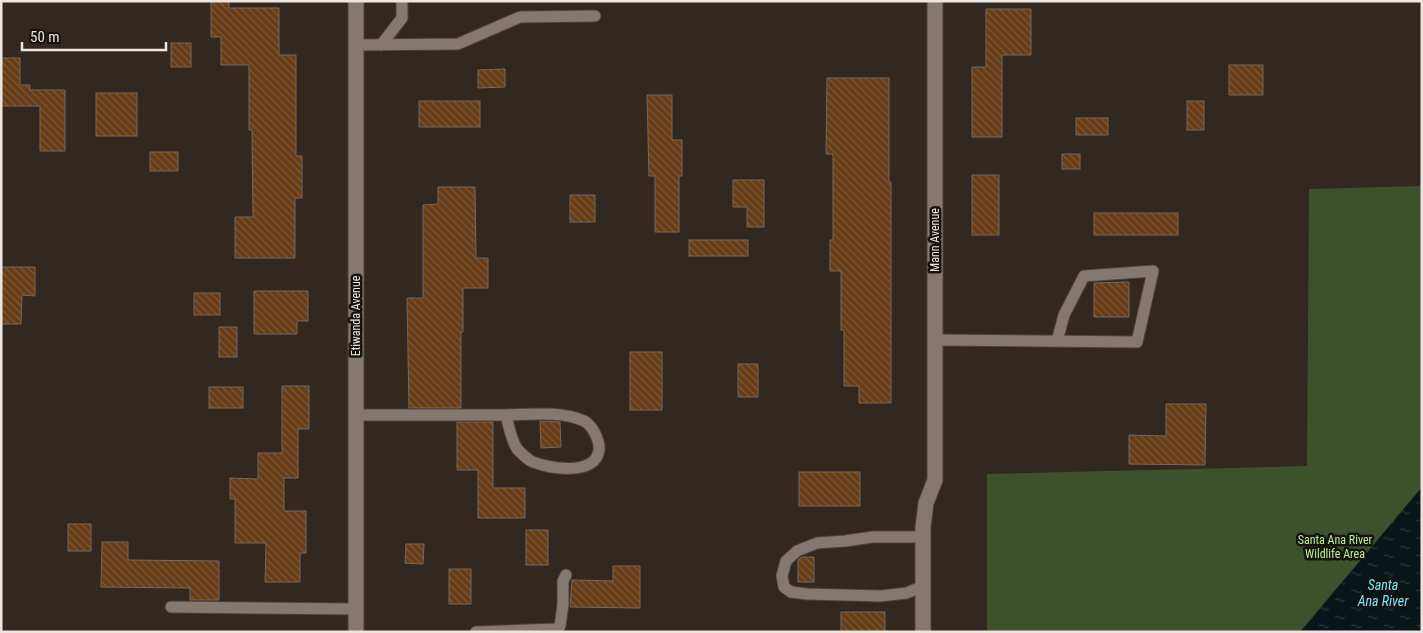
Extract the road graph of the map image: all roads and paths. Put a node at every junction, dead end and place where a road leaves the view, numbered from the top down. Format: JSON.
{"nodes":[{"id":1,"x":356,"y":1,"type":"edge"},
{"id":2,"x":402,"y":1,"type":"edge"},
{"id":3,"x":934,"y":1,"type":"edge"},
{"id":4,"x":594,"y":16,"type":"dead end"},
{"id":5,"x":356,"y":45,"type":"junction"},
{"id":6,"x":381,"y":45,"type":"junction"},
{"id":7,"x":935,"y":340,"type":"junction"},
{"id":8,"x":1057,"y":341,"type":"junction"},
{"id":9,"x":356,"y":415,"type":"junction"},
{"id":10,"x":506,"y":415,"type":"junction"},
{"id":11,"x":923,"y":537,"type":"junction"},
{"id":12,"x":566,"y":575,"type":"dead end"},
{"id":13,"x":923,"y":586,"type":"junction"},
{"id":14,"x":171,"y":607,"type":"dead end"},
{"id":15,"x":356,"y":609,"type":"junction"},
{"id":16,"x":356,"y":632,"type":"edge"},
{"id":17,"x":476,"y":632,"type":"edge"},
{"id":18,"x":923,"y":632,"type":"edge"}],
"edges":[{"from":1,"to":5,"type":"street","name":"Etiwanda Avenue"},
{"from":2,"to":6,"type":"lane"},
{"from":3,"to":7,"type":"street","name":"Mann Avenue"},
{"from":4,"to":6,"type":"lane"},
{"from":5,"to":6,"type":"lane"},
{"from":5,"to":9,"type":"street","name":"Etiwanda Avenue"},
{"from":7,"to":8,"type":"lane"},
{"from":7,"to":11,"type":"street","name":"Mann Avenue"},
{"from":8,"to":8,"type":"lane"},
{"from":9,"to":10,"type":"lane"},
{"from":9,"to":15,"type":"street","name":"Etiwanda Avenue"},
{"from":10,"to":10,"type":"lane"},
{"from":11,"to":13,"type":"street"},
{"from":11,"to":13,"type":"lane"},
{"from":12,"to":17,"type":"lane"},
{"from":13,"to":18,"type":"street"},
{"from":14,"to":15,"type":"lane"},
{"from":15,"to":16,"type":"street","name":"Etiwanda Avenue"}]}
